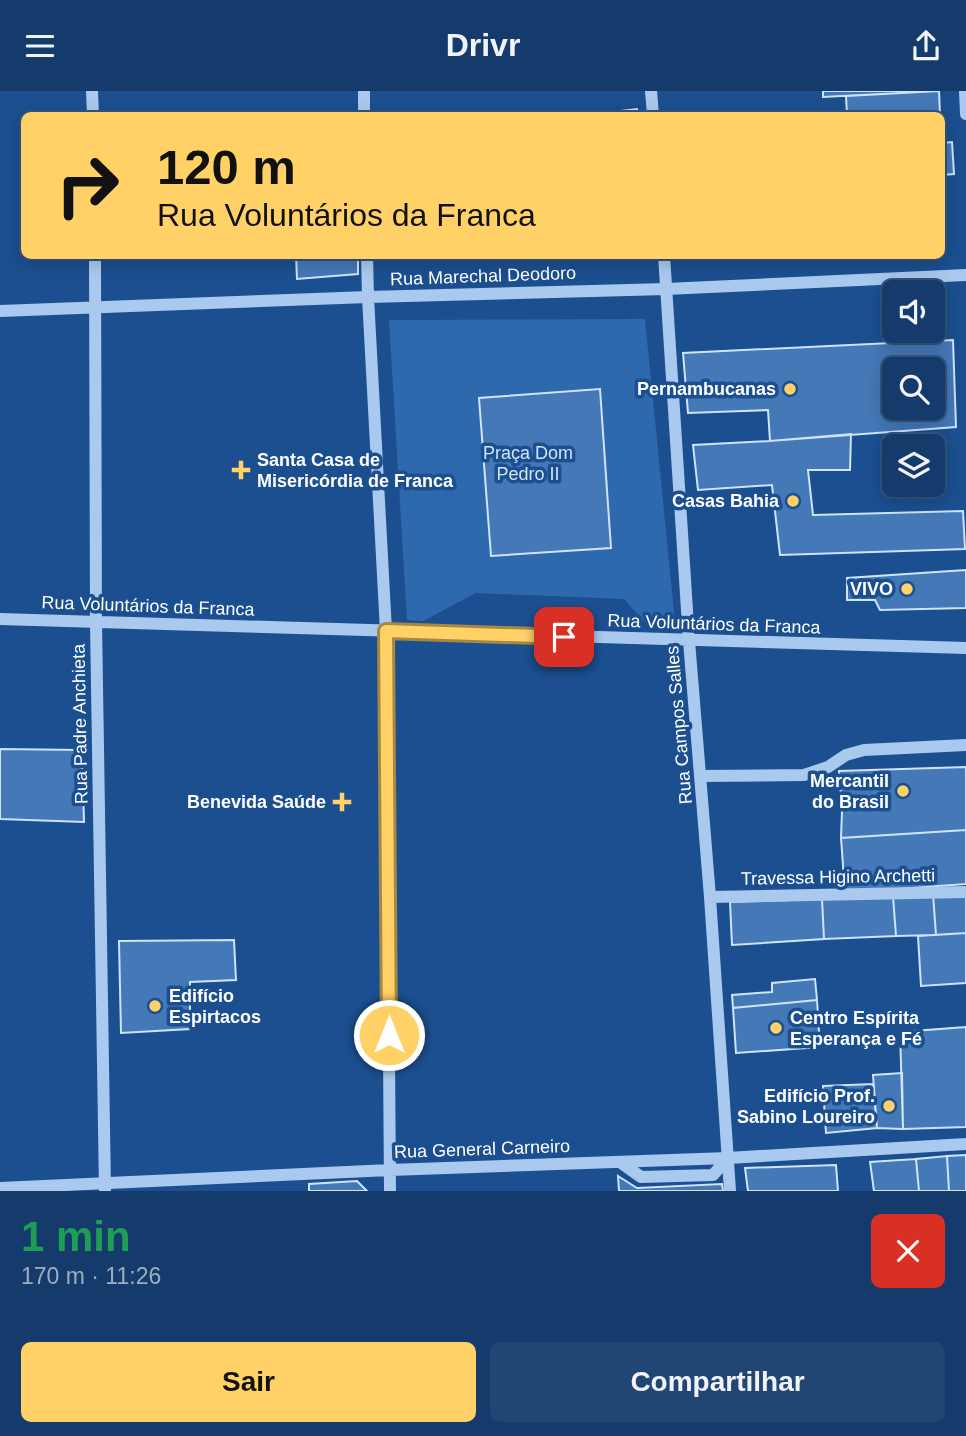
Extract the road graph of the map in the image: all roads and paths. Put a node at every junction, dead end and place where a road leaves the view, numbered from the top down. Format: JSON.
{"nodes":[{"id":1,"x":92,"y":91,"type":"edge"},
{"id":2,"x":364,"y":91,"type":"edge"},
{"id":3,"x":651,"y":91,"type":"edge"},
{"id":4,"x":965,"y":91,"type":"edge"},
{"id":5,"x":93,"y":112,"type":"edge"},
{"id":6,"x":364,"y":112,"type":"edge"},
{"id":7,"x":653,"y":112,"type":"edge"},
{"id":8,"x":966,"y":114,"type":"edge"},
{"id":9,"x":95,"y":259,"type":"edge"},
{"id":10,"x":367,"y":259,"type":"edge"},
{"id":11,"x":664,"y":259,"type":"edge"},
{"id":12,"x":966,"y":275,"type":"edge"},
{"id":13,"x":666,"y":289,"type":"junction"},
{"id":14,"x":368,"y":297,"type":"junction"},
{"id":15,"x":96,"y":308,"type":"junction"},
{"id":16,"x":0,"y":311,"type":"edge"},
{"id":17,"x":0,"y":619,"type":"edge"},
{"id":18,"x":96,"y":622,"type":"junction"},
{"id":19,"x":386,"y":631,"type":"junction"},
{"id":20,"x":690,"y":641,"type":"junction"},
{"id":21,"x":966,"y":648,"type":"edge"},
{"id":22,"x":966,"y":745,"type":"edge"},
{"id":23,"x":700,"y":776,"type":"junction"},
{"id":24,"x":966,"y":892,"type":"edge"},
{"id":25,"x":710,"y":897,"type":"junction"},
{"id":26,"x":966,"y":1144,"type":"edge"},
{"id":27,"x":728,"y":1157,"type":"junction"},
{"id":28,"x":390,"y":1170,"type":"junction"},
{"id":29,"x":105,"y":1187,"type":"edge"},
{"id":30,"x":0,"y":1188,"type":"edge"},
{"id":31,"x":390,"y":1191,"type":"edge"},
{"id":32,"x":730,"y":1191,"type":"edge"}],
"edges":[{"from":1,"to":5,"type":"street"},
{"from":2,"to":6,"type":"street"},
{"from":3,"to":7,"type":"street"},
{"from":4,"to":8,"type":"street"},
{"from":9,"to":15,"type":"street","name":"Rua Padre Anchieta"},
{"from":10,"to":14,"type":"street"},
{"from":11,"to":13,"type":"street","name":"Rua Campos Salles"},
{"from":12,"to":13,"type":"street","name":"Rua Marechal Deodoro"},
{"from":13,"to":14,"type":"street","name":"Rua Marechal Deodoro"},
{"from":13,"to":20,"type":"street","name":"Rua Campos Salles"},
{"from":14,"to":15,"type":"street","name":"Rua Marechal Deodoro"},
{"from":14,"to":19,"type":"street"},
{"from":15,"to":16,"type":"street","name":"Rua Marechal Deodoro"},
{"from":15,"to":18,"type":"street","name":"Rua Padre Anchieta"},
{"from":17,"to":18,"type":"street","name":"Rua Voluntários da Franca"},
{"from":18,"to":19,"type":"street","name":"Rua Voluntários da Franca"},
{"from":18,"to":29,"type":"street","name":"Rua Padre Anchieta"},
{"from":19,"to":20,"type":"street","name":"Rua Voluntários da Franca"},
{"from":19,"to":28,"type":"street"},
{"from":20,"to":21,"type":"street","name":"Rua Voluntários da Franca"},
{"from":20,"to":23,"type":"street","name":"Rua Campos Salles"},
{"from":22,"to":23,"type":"street"},
{"from":23,"to":25,"type":"street","name":"Rua Campos Salles"},
{"from":24,"to":25,"type":"street","name":"Travessa Higino Archetti"},
{"from":25,"to":27,"type":"street","name":"Rua Campos Salles"},
{"from":26,"to":27,"type":"street","name":"Rua General Carneiro"},
{"from":27,"to":28,"type":"street","name":"Rua General Carneiro"},
{"from":27,"to":32,"type":"street","name":"Rua Campos Salles"},
{"from":28,"to":29,"type":"street","name":"Rua General Carneiro"},
{"from":28,"to":31,"type":"street"},
{"from":29,"to":30,"type":"street","name":"Rua General Carneiro"}]}
